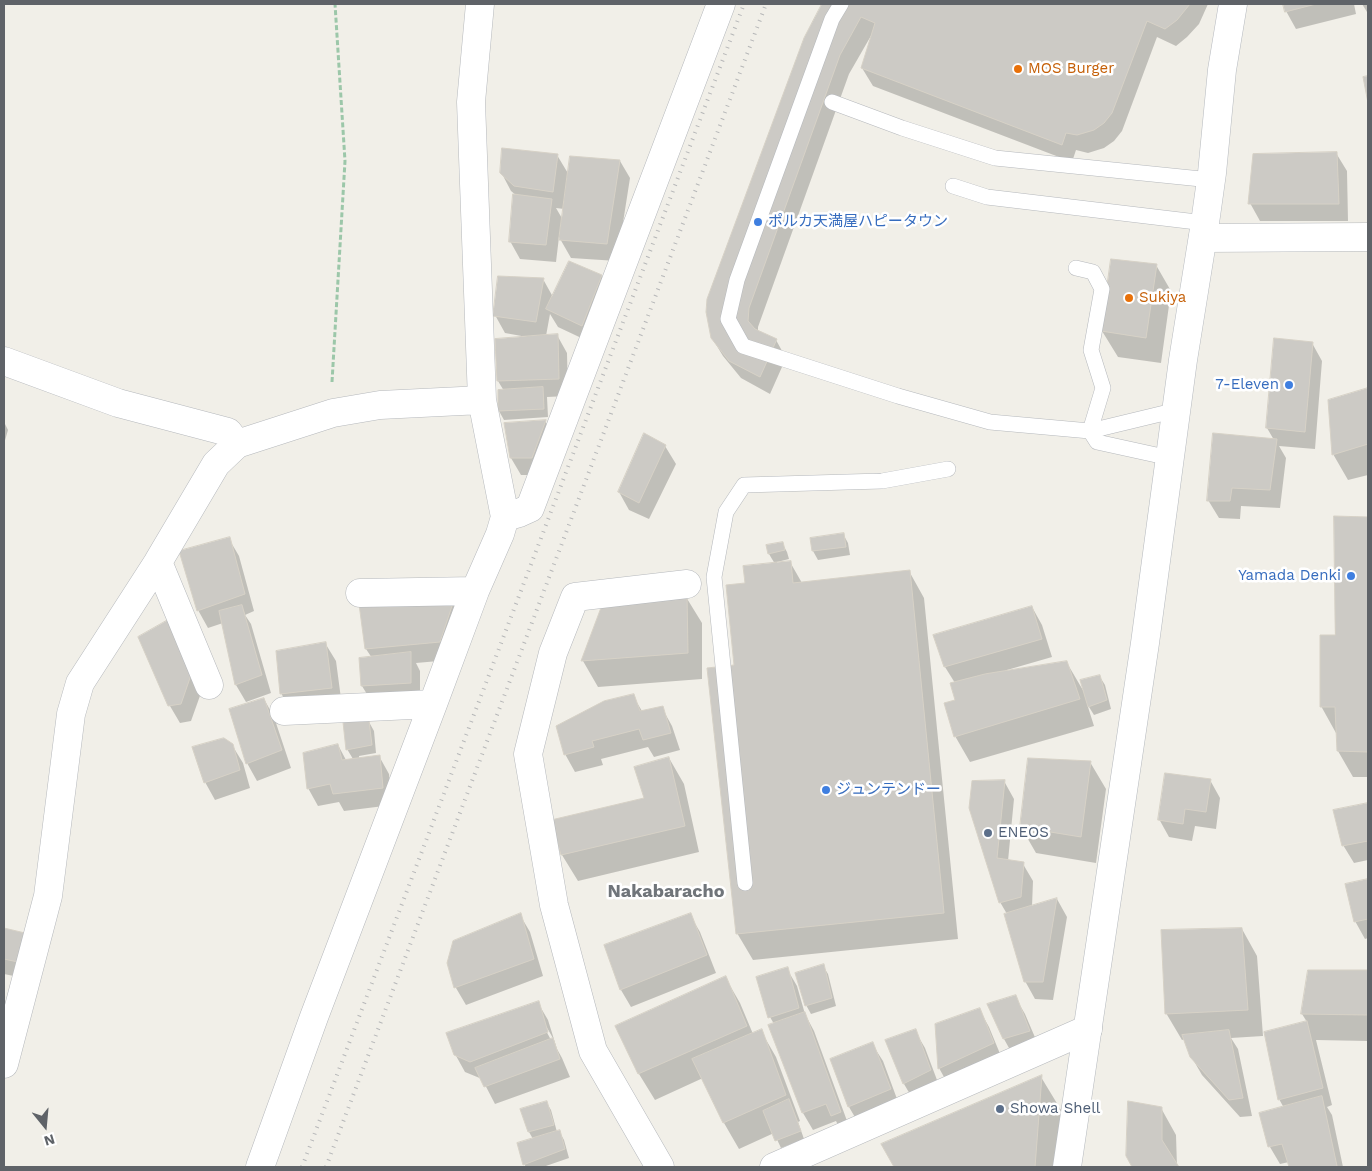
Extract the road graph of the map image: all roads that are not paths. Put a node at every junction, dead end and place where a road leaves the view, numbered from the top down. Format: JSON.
{"nodes":[{"id":1,"x":480,"y":4,"type":"edge"},
{"id":2,"x":721,"y":4,"type":"edge"},
{"id":3,"x":841,"y":4,"type":"edge"},
{"id":4,"x":1233,"y":4,"type":"edge"},
{"id":5,"x":832,"y":102,"type":"dead end"},
{"id":6,"x":1211,"y":180,"type":"junction"},
{"id":7,"x":952,"y":186,"type":"dead end"},
{"id":8,"x":1204,"y":231,"type":"junction"},
{"id":9,"x":1368,"y":237,"type":"edge"},
{"id":10,"x":1076,"y":268,"type":"dead end"},
{"id":11,"x":1080,"y":338,"type":"dead end"},
{"id":12,"x":1091,"y":350,"type":"junction"},
{"id":13,"x":4,"y":361,"type":"edge"},
{"id":14,"x":482,"y":400,"type":"junction"},
{"id":15,"x":1177,"y":410,"type":"junction"},
{"id":16,"x":1090,"y":432,"type":"junction"},
{"id":17,"x":237,"y":444,"type":"junction"},
{"id":18,"x":1170,"y":458,"type":"junction"},
{"id":19,"x":948,"y":469,"type":"dead end"},
{"id":20,"x":505,"y":516,"type":"junction"},
{"id":21,"x":158,"y":562,"type":"junction"},
{"id":22,"x":687,"y":584,"type":"dead end"},
{"id":23,"x":475,"y":591,"type":"junction"},
{"id":24,"x":360,"y":593,"type":"dead end"},
{"id":25,"x":209,"y":685,"type":"dead end"},
{"id":26,"x":433,"y":704,"type":"junction"},
{"id":27,"x":284,"y":711,"type":"dead end"},
{"id":28,"x":745,"y":883,"type":"dead end"},
{"id":29,"x":1088,"y":1029,"type":"junction"},
{"id":30,"x":4,"y":1064,"type":"edge"},
{"id":31,"x":260,"y":1167,"type":"edge"},
{"id":32,"x":660,"y":1167,"type":"edge"},
{"id":33,"x":774,"y":1167,"type":"edge"},
{"id":34,"x":1067,"y":1167,"type":"edge"}],
"edges":[{"from":1,"to":14,"type":"street"},
{"from":2,"to":20,"type":"street"},
{"from":3,"to":16,"type":"lane"},
{"from":4,"to":6,"type":"street"},
{"from":5,"to":6,"type":"lane"},
{"from":6,"to":8,"type":"street"},
{"from":7,"to":8,"type":"lane"},
{"from":8,"to":9,"type":"street"},
{"from":8,"to":15,"type":"street"},
{"from":10,"to":12,"type":"lane"},
{"from":11,"to":12,"type":"lane"},
{"from":12,"to":16,"type":"lane"},
{"from":13,"to":17,"type":"street"},
{"from":14,"to":17,"type":"street"},
{"from":14,"to":20,"type":"street"},
{"from":15,"to":16,"type":"lane"},
{"from":15,"to":18,"type":"street"},
{"from":16,"to":18,"type":"lane"},
{"from":17,"to":21,"type":"street"},
{"from":18,"to":29,"type":"street"},
{"from":19,"to":28,"type":"lane"},
{"from":20,"to":23,"type":"street"},
{"from":21,"to":25,"type":"street"},
{"from":21,"to":30,"type":"street"},
{"from":22,"to":32,"type":"street"},
{"from":23,"to":24,"type":"street"},
{"from":23,"to":26,"type":"street"},
{"from":26,"to":27,"type":"street"},
{"from":26,"to":31,"type":"street"},
{"from":29,"to":33,"type":"street"},
{"from":29,"to":34,"type":"street"}]}
